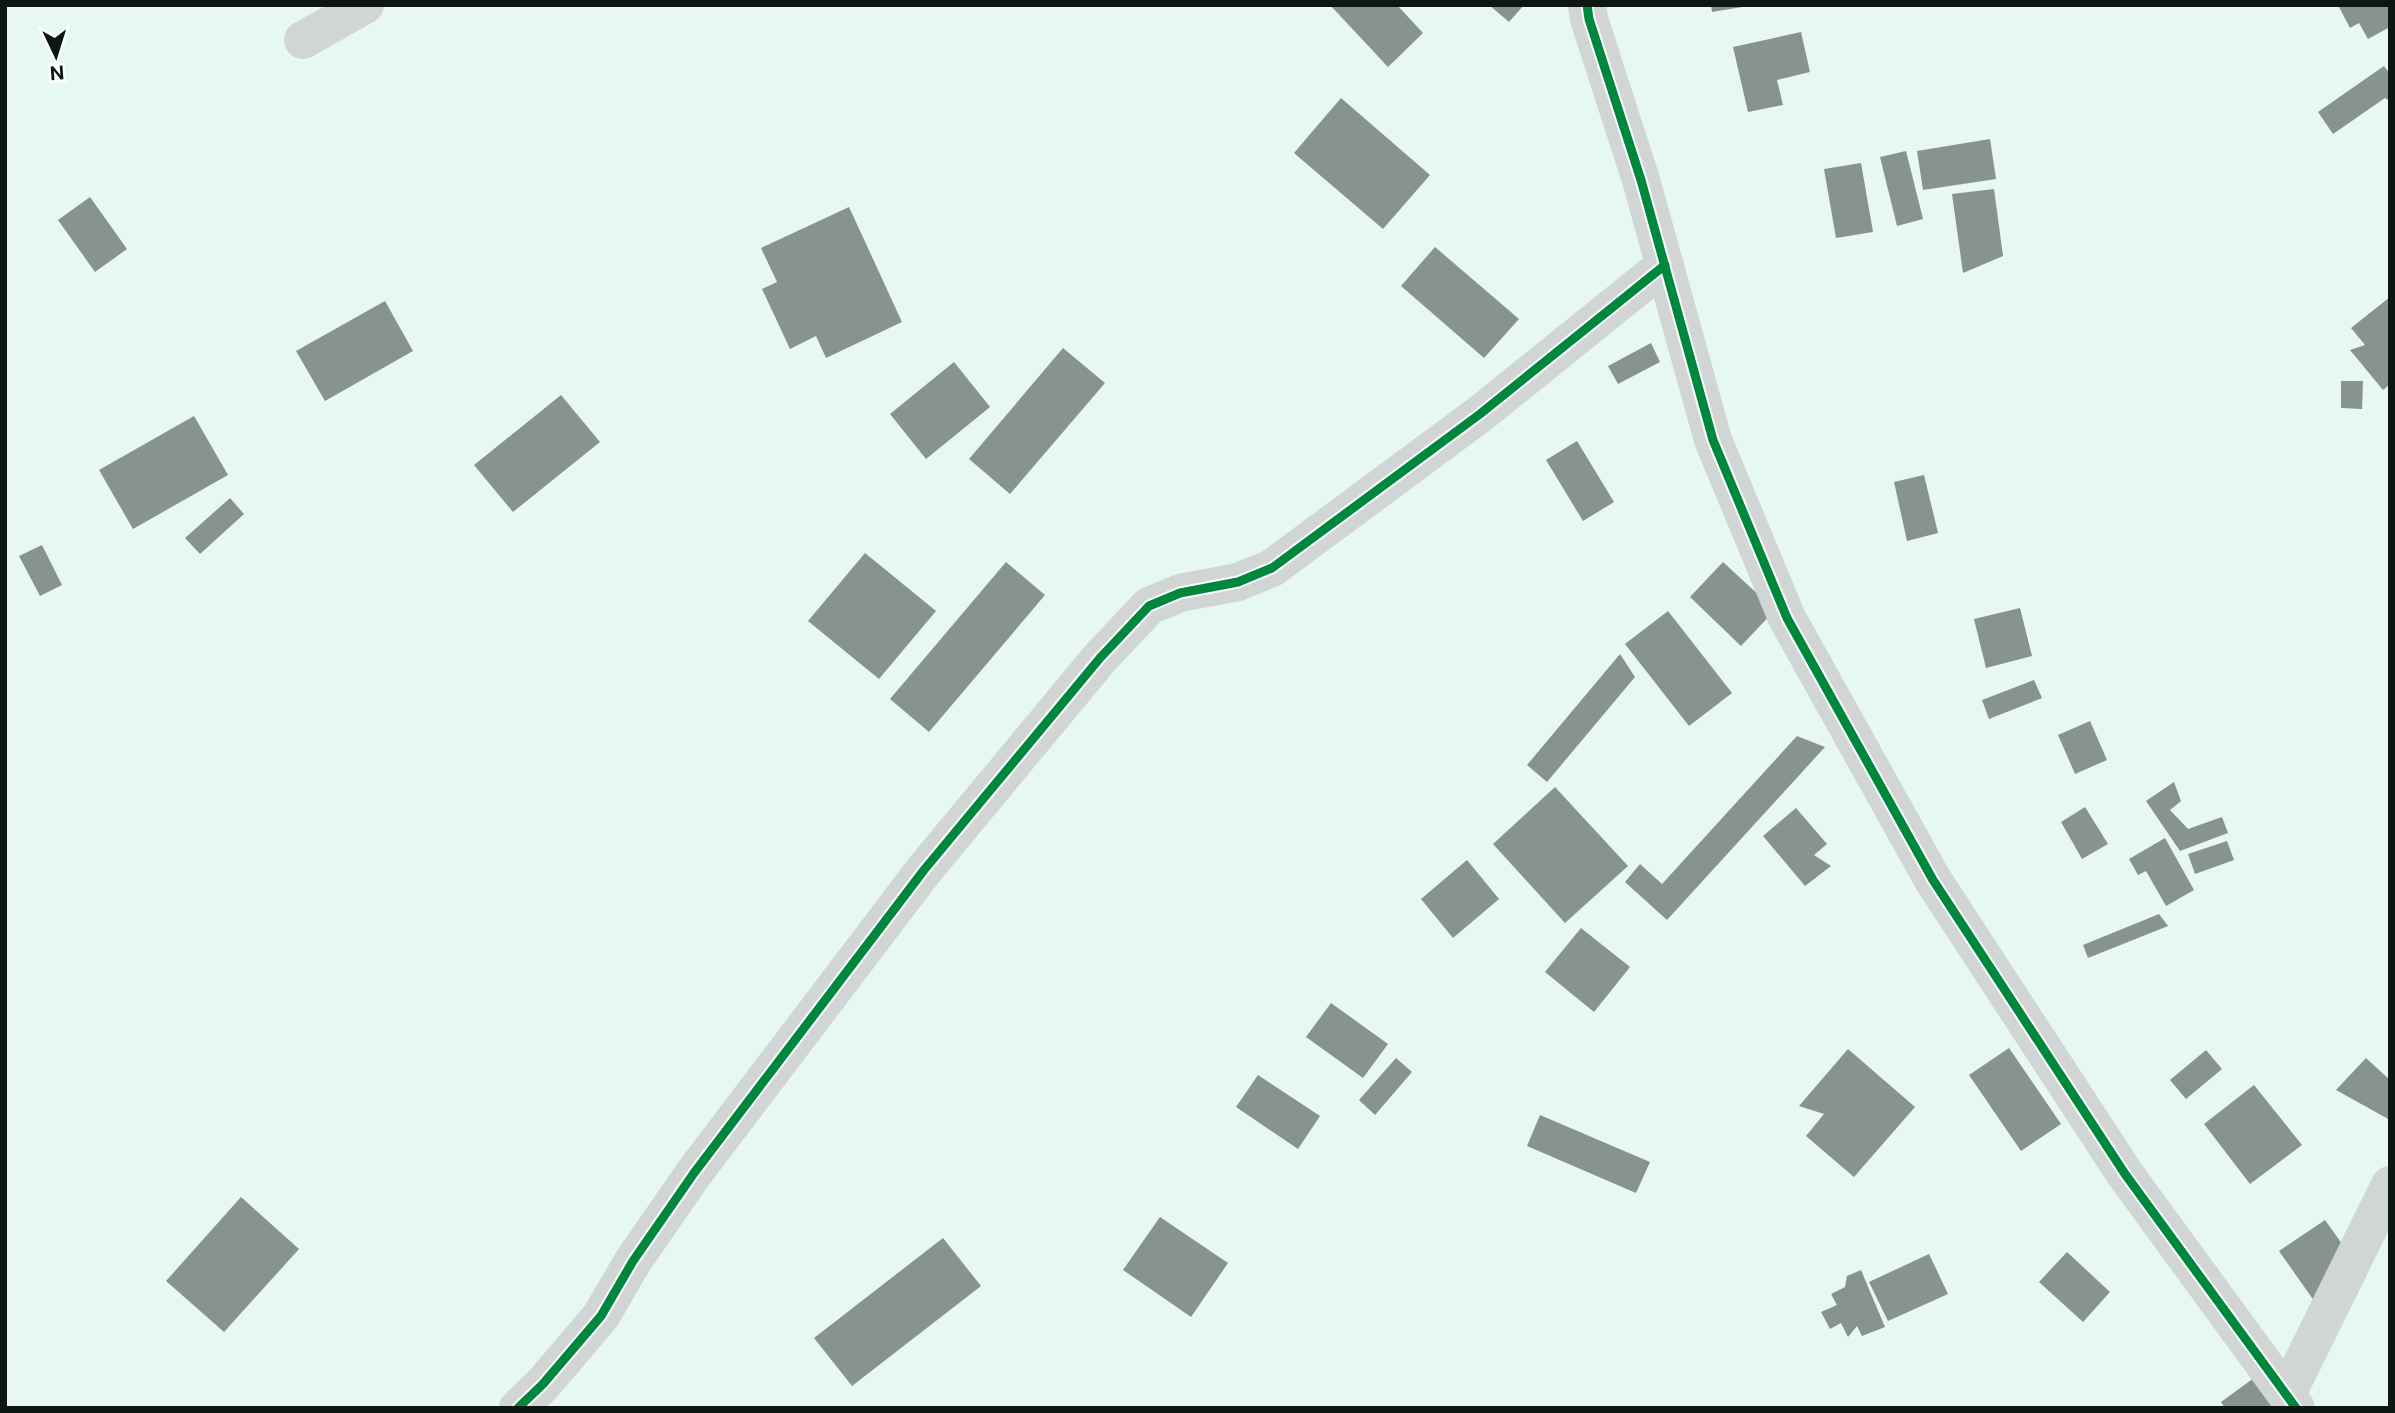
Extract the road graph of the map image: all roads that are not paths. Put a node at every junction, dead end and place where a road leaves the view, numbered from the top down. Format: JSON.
{"nodes":[{"id":1,"x":365,"y":5,"type":"edge"},
{"id":2,"x":1587,"y":5,"type":"edge"},
{"id":3,"x":303,"y":40,"type":"dead end"},
{"id":4,"x":1665,"y":265,"type":"junction"},
{"id":5,"x":2390,"y":1185,"type":"edge"},
{"id":6,"x":2291,"y":1401,"type":"edge"},
{"id":7,"x":518,"y":1408,"type":"edge"}],
"edges":[{"from":1,"to":3,"type":"street"},
{"from":2,"to":4,"type":"street"},
{"from":4,"to":6,"type":"street"},
{"from":4,"to":7,"type":"street"},
{"from":5,"to":6,"type":"street"}]}
